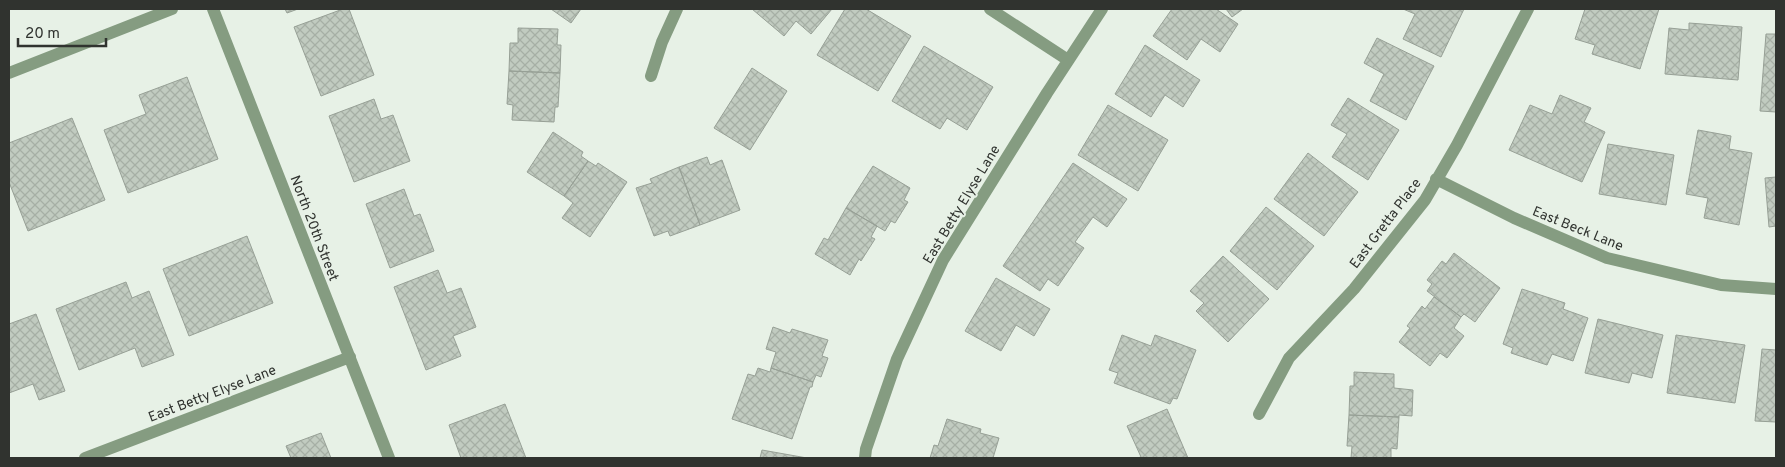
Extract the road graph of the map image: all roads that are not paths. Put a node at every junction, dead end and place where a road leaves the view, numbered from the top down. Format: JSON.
{"nodes":[{"id":1,"x":172,"y":9,"type":"edge"},
{"id":2,"x":213,"y":9,"type":"edge"},
{"id":3,"x":678,"y":9,"type":"edge"},
{"id":4,"x":990,"y":9,"type":"edge"},
{"id":5,"x":1102,"y":9,"type":"edge"},
{"id":6,"x":1528,"y":9,"type":"edge"},
{"id":7,"x":1068,"y":60,"type":"junction"},
{"id":8,"x":9,"y":73,"type":"edge"},
{"id":9,"x":651,"y":76,"type":"dead end"},
{"id":10,"x":1436,"y":179,"type":"junction"},
{"id":11,"x":1776,"y":289,"type":"edge"},
{"id":12,"x":350,"y":357,"type":"junction"},
{"id":13,"x":1259,"y":414,"type":"dead end"},
{"id":14,"x":85,"y":458,"type":"edge"},
{"id":15,"x":389,"y":458,"type":"edge"},
{"id":16,"x":865,"y":458,"type":"edge"}],
"edges":[{"from":1,"to":8,"type":"street"},
{"from":2,"to":12,"type":"street","name":"North 20th Street"},
{"from":3,"to":9,"type":"street"},
{"from":4,"to":7,"type":"street"},
{"from":5,"to":7,"type":"street","name":"East Betty Elyse Lane"},
{"from":6,"to":10,"type":"street","name":"East Gretta Place"},
{"from":7,"to":16,"type":"street","name":"East Betty Elyse Lane"},
{"from":10,"to":11,"type":"street","name":"East Beck Lane"},
{"from":10,"to":13,"type":"street","name":"East Gretta Place"},
{"from":12,"to":14,"type":"street","name":"East Betty Elyse Lane"},
{"from":12,"to":15,"type":"street","name":"North 20th Street"}]}
